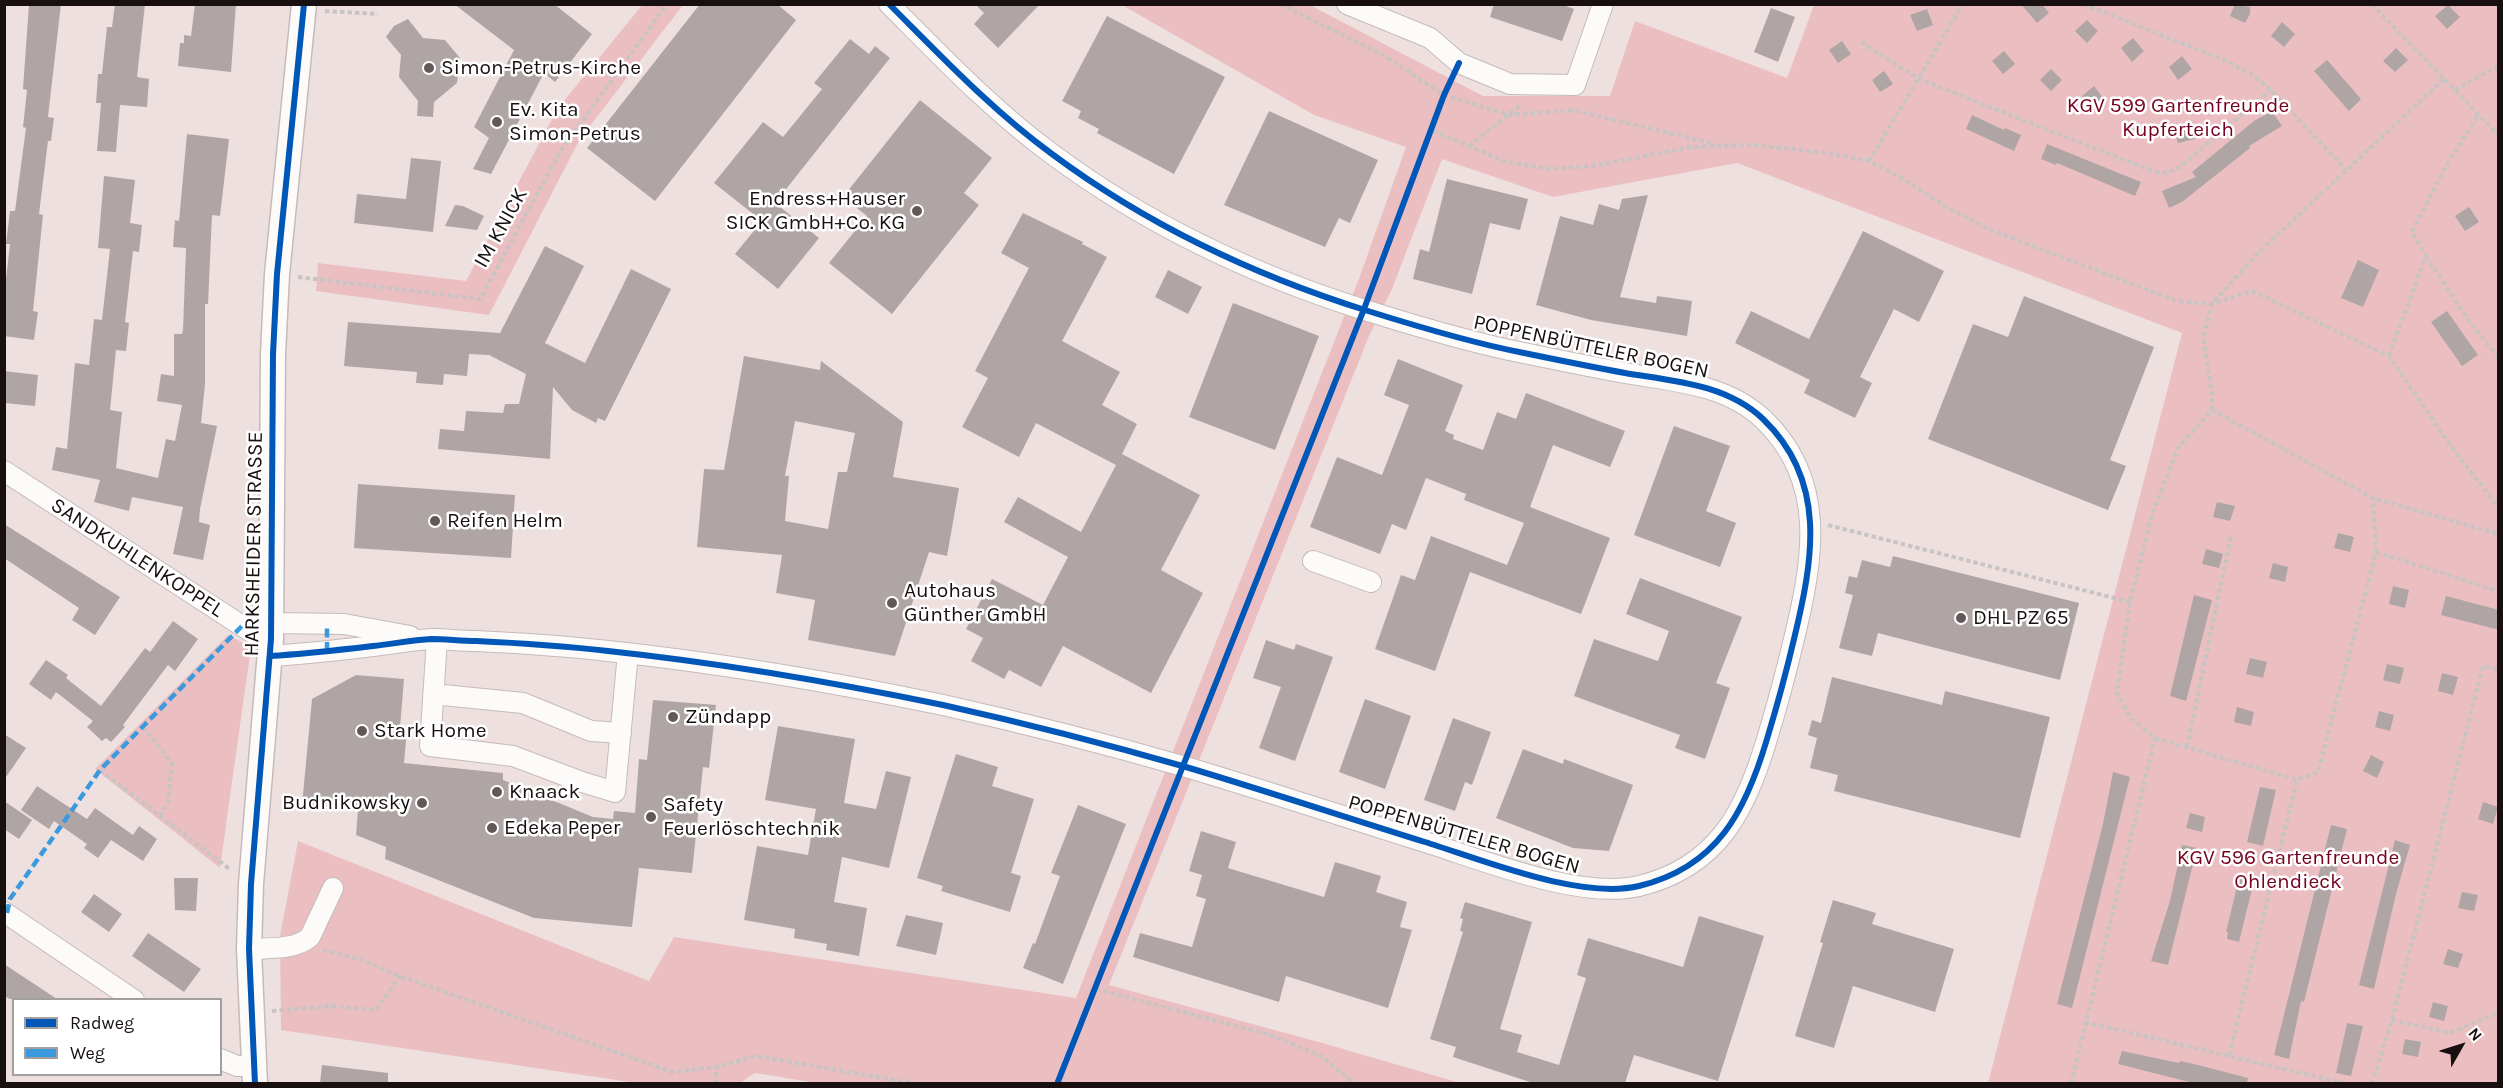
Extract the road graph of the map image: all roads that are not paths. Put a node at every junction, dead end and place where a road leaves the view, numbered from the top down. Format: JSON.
{"nodes":[{"id":1,"x":304,"y":4,"type":"edge"},
{"id":2,"x":889,"y":4,"type":"edge"},
{"id":3,"x":1347,"y":4,"type":"edge"},
{"id":4,"x":1603,"y":4,"type":"edge"},
{"id":5,"x":4,"y":471,"type":"edge"},
{"id":6,"x":1313,"y":561,"type":"dead end"},
{"id":7,"x":1371,"y":582,"type":"dead end"},
{"id":8,"x":271,"y":639,"type":"junction"},
{"id":9,"x":434,"y":639,"type":"junction"},
{"id":10,"x":628,"y":653,"type":"junction"},
{"id":11,"x":433,"y":694,"type":"junction"},
{"id":12,"x":621,"y":733,"type":"junction"},
{"id":13,"x":333,"y":888,"type":"dead end"},
{"id":14,"x":5,"y":914,"type":"edge"},
{"id":15,"x":249,"y":949,"type":"junction"},
{"id":16,"x":132,"y":998,"type":"edge"},
{"id":17,"x":222,"y":1060,"type":"edge"},
{"id":18,"x":255,"y":1075,"type":"edge"}],
"edges":[{"from":1,"to":8,"type":"main road","name":"HARKSHEIDER STRASSE"},
{"from":2,"to":10,"type":"street","name":"POPPENBÜTTELER BOGEN"},
{"from":3,"to":4,"type":"street"},
{"from":5,"to":8,"type":"street","name":"SANDKUHLENKOPPEL"},
{"from":6,"to":7,"type":"street"},
{"from":8,"to":9,"type":"street","name":"POPPENBÜTTELER BOGEN"},
{"from":8,"to":9,"type":"street","name":"POPPENBÜTTELER BOGEN"},
{"from":8,"to":15,"type":"main road","name":"HARKSHEIDER STRASSE"},
{"from":9,"to":10,"type":"street","name":"POPPENBÜTTELER BOGEN"},
{"from":9,"to":11,"type":"street"},
{"from":10,"to":12,"type":"street"},
{"from":11,"to":12,"type":"street"},
{"from":11,"to":12,"type":"street"},
{"from":13,"to":15,"type":"street"},
{"from":14,"to":16,"type":"street"},
{"from":15,"to":18,"type":"main road","name":"HARKSHEIDER STRASSE"},
{"from":17,"to":18,"type":"street"}]}
